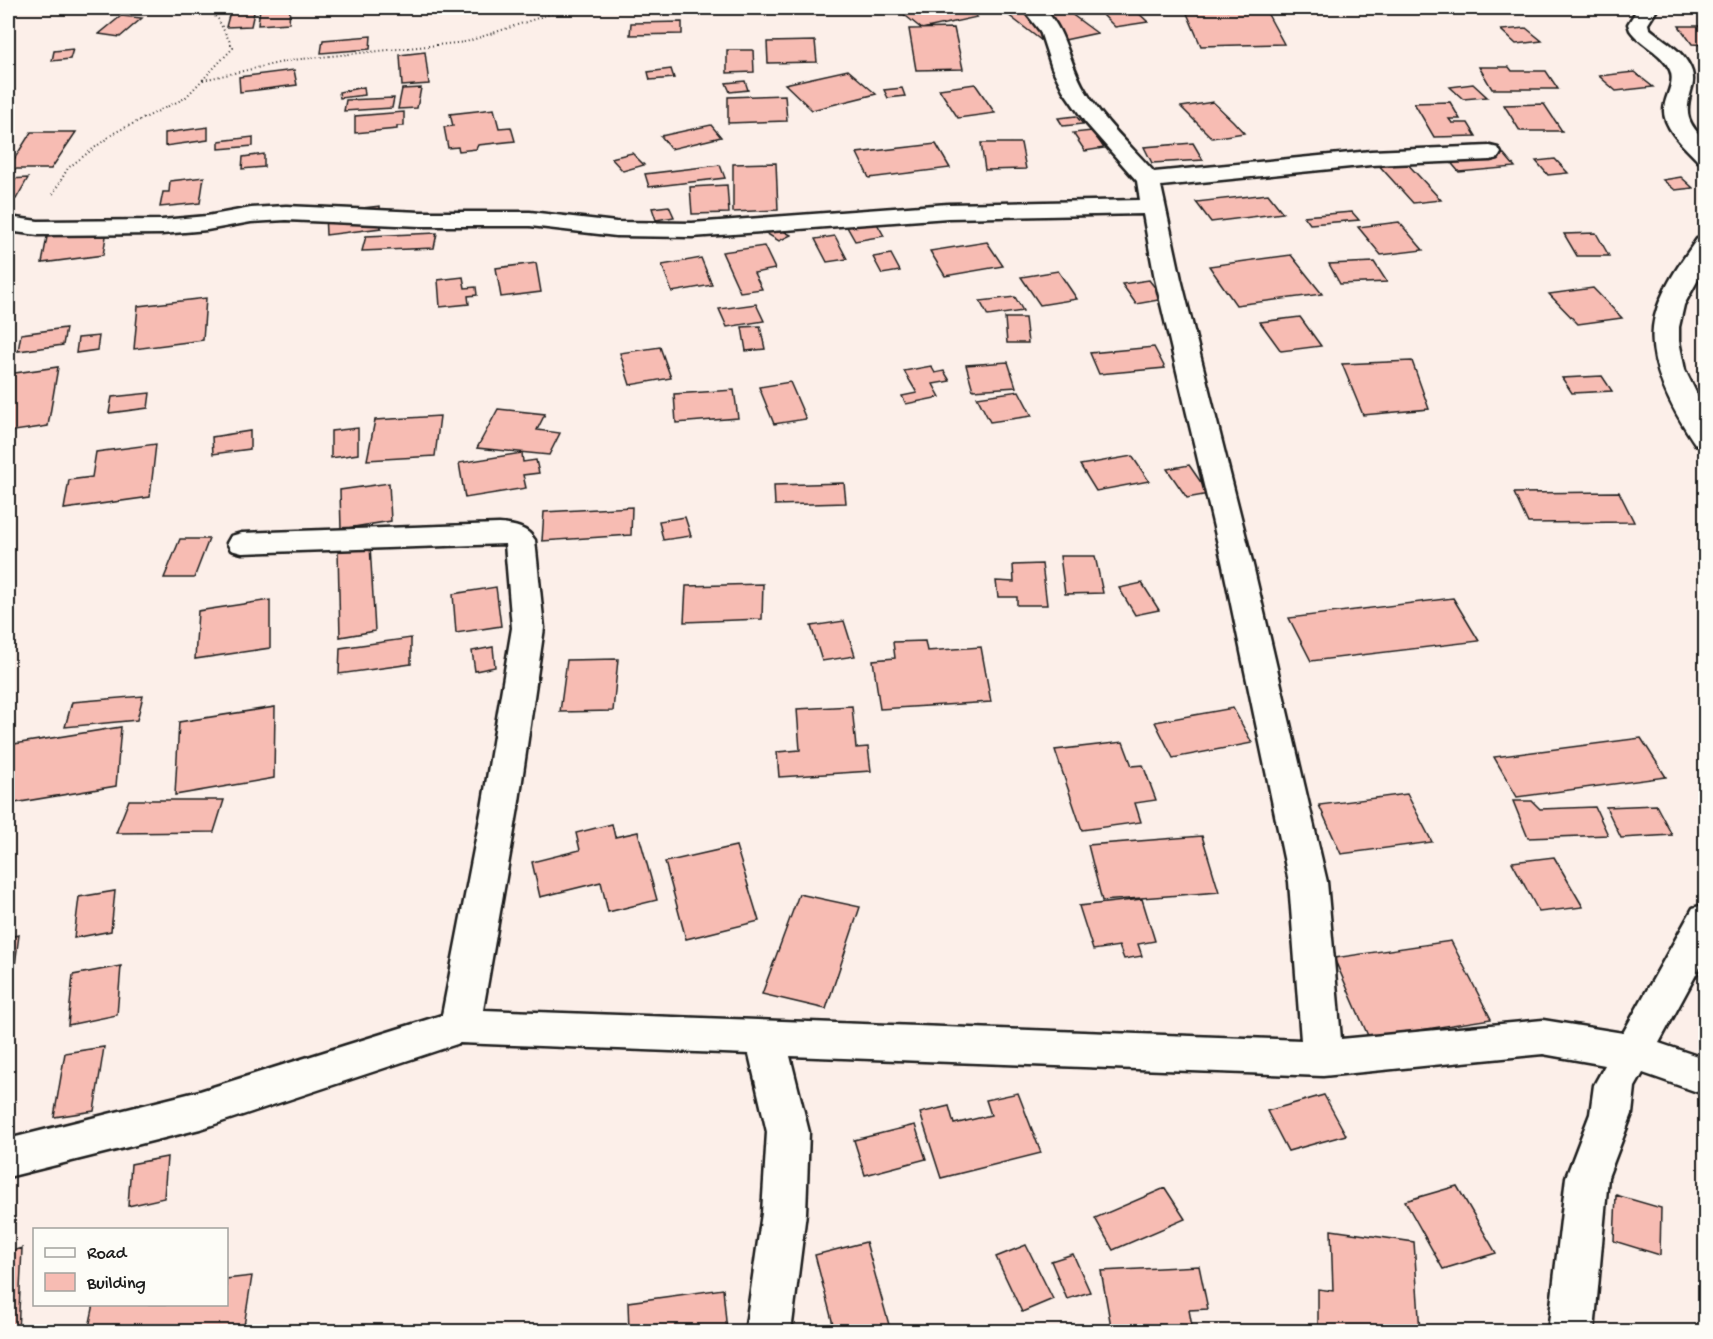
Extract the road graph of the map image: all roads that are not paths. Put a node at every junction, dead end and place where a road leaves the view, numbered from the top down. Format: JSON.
{"nodes":[{"id":1,"x":1032,"y":8,"type":"edge"},
{"id":2,"x":1648,"y":8,"type":"edge"},
{"id":3,"x":1490,"y":153,"type":"dead end"},
{"id":4,"x":1706,"y":156,"type":"edge"},
{"id":5,"x":1151,"y":194,"type":"junction"},
{"id":6,"x":8,"y":224,"type":"edge"},
{"id":7,"x":1706,"y":244,"type":"edge"},
{"id":8,"x":1706,"y":438,"type":"edge"},
{"id":9,"x":242,"y":543,"type":"dead end"},
{"id":10,"x":1706,"y":919,"type":"edge"},
{"id":11,"x":460,"y":1026,"type":"junction"},
{"id":12,"x":765,"y":1037,"type":"junction"},
{"id":13,"x":1633,"y":1052,"type":"junction"},
{"id":14,"x":1323,"y":1058,"type":"junction"},
{"id":15,"x":1706,"y":1077,"type":"edge"},
{"id":16,"x":8,"y":1158,"type":"edge"},
{"id":17,"x":768,"y":1332,"type":"edge"},
{"id":18,"x":1571,"y":1332,"type":"edge"}],
"edges":[{"from":1,"to":5,"type":"street"},
{"from":2,"to":4,"type":"street"},
{"from":3,"to":5,"type":"street"},
{"from":5,"to":6,"type":"street"},
{"from":5,"to":14,"type":"street"},
{"from":7,"to":8,"type":"street"},
{"from":9,"to":11,"type":"street"},
{"from":10,"to":13,"type":"street"},
{"from":11,"to":12,"type":"street"},
{"from":11,"to":16,"type":"street"},
{"from":12,"to":14,"type":"street"},
{"from":12,"to":17,"type":"street"},
{"from":13,"to":14,"type":"street"},
{"from":13,"to":15,"type":"street"},
{"from":13,"to":18,"type":"street"}]}
